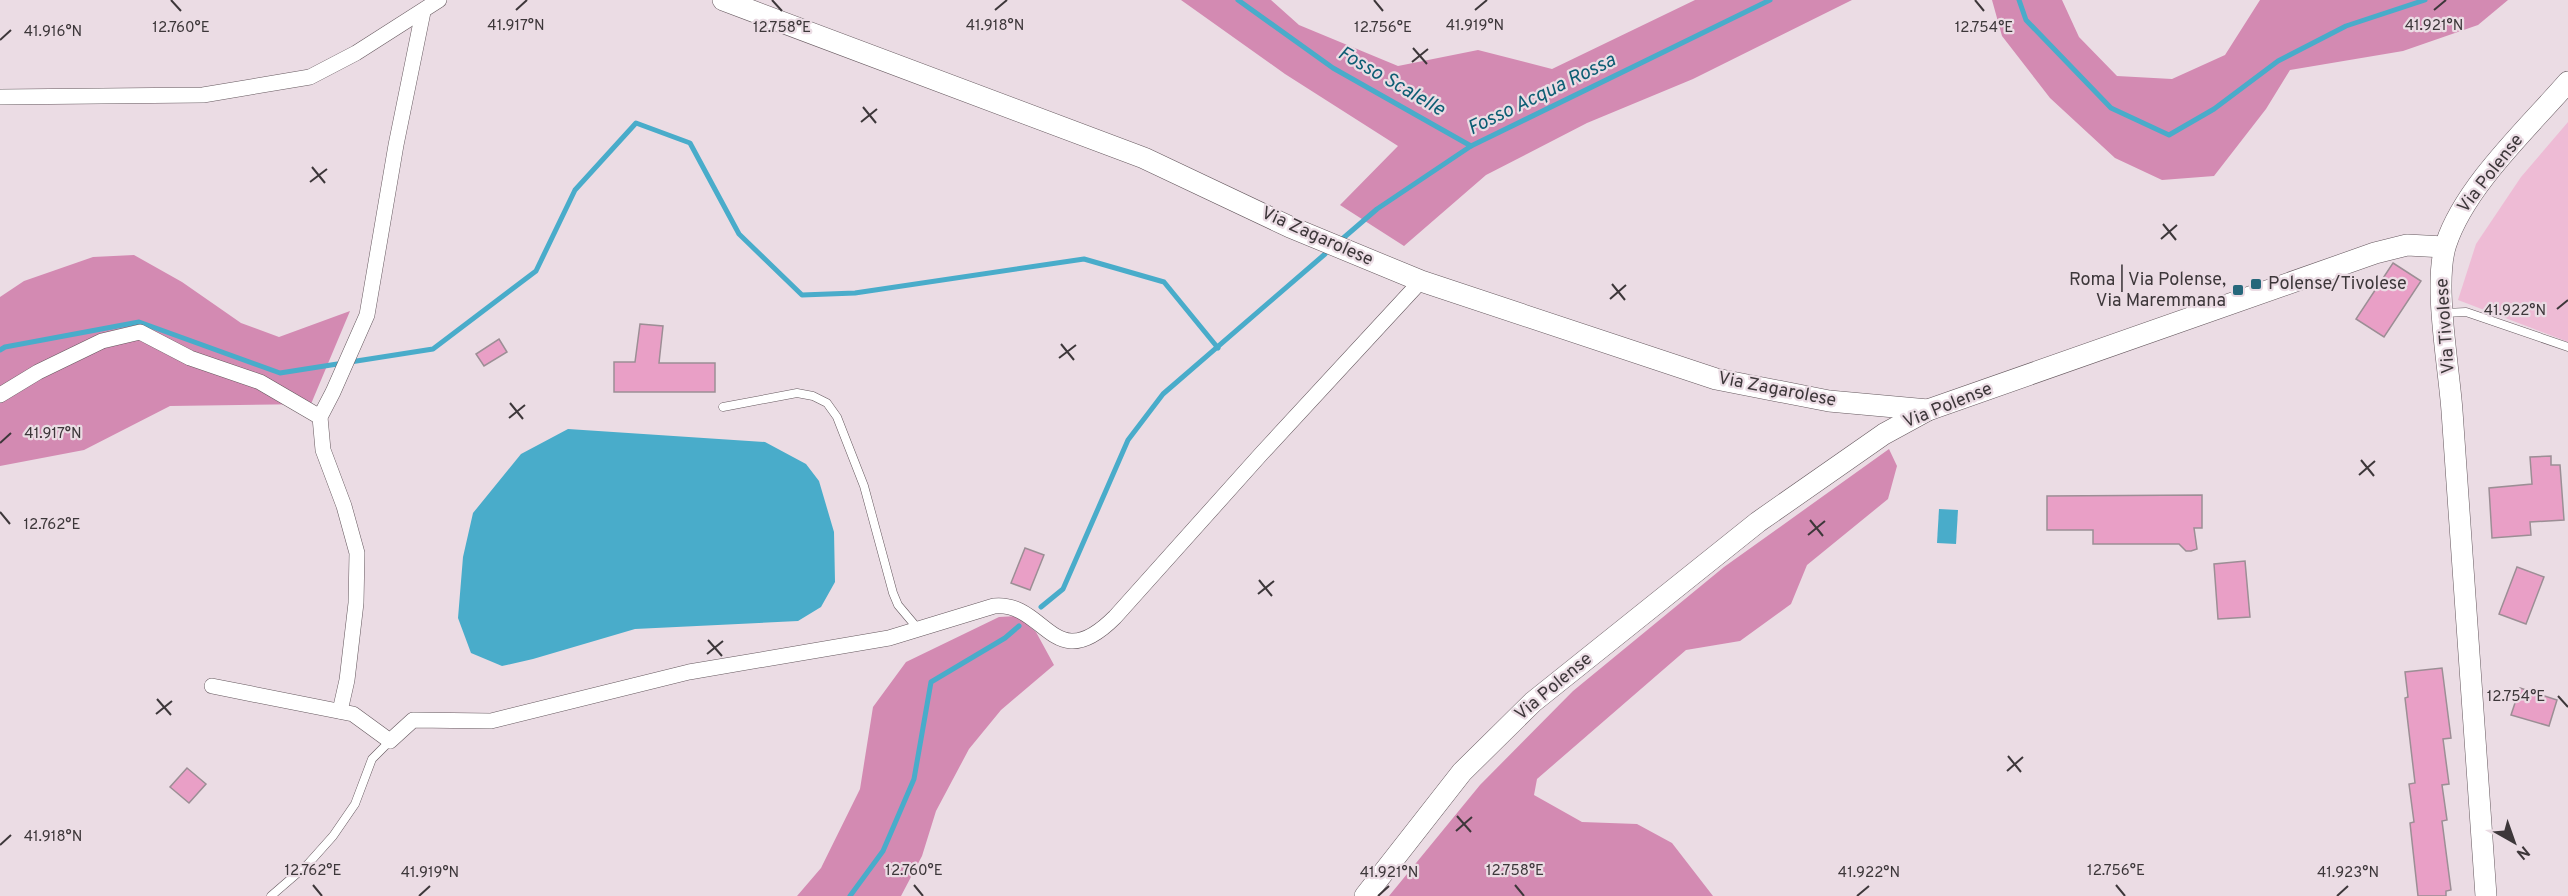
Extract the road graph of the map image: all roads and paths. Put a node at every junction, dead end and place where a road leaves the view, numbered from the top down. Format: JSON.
{"nodes":[{"id":1,"x":440,"y":0,"type":"edge"},
{"id":2,"x":723,"y":0,"type":"edge"},
{"id":3,"x":423,"y":12,"type":"junction"},
{"id":4,"x":2568,"y":82,"type":"edge"},
{"id":5,"x":0,"y":97,"type":"edge"},
{"id":6,"x":2445,"y":247,"type":"junction"},
{"id":7,"x":1421,"y":281,"type":"junction"},
{"id":8,"x":2443,"y":313,"type":"junction"},
{"id":9,"x":2568,"y":347,"type":"edge"},
{"id":10,"x":0,"y":395,"type":"edge"},
{"id":11,"x":723,"y":407,"type":"dead end"},
{"id":12,"x":1928,"y":410,"type":"junction"},
{"id":13,"x":320,"y":417,"type":"junction"},
{"id":14,"x":920,"y":631,"type":"junction"},
{"id":15,"x":212,"y":686,"type":"dead end"},
{"id":16,"x":340,"y":711,"type":"junction"},
{"id":17,"x":390,"y":741,"type":"junction"},
{"id":18,"x":271,"y":896,"type":"edge"},
{"id":19,"x":1365,"y":896,"type":"edge"},
{"id":20,"x":2486,"y":896,"type":"edge"}],
"edges":[{"from":1,"to":3,"type":"street"},
{"from":2,"to":7,"type":"main road","name":"Via Zagarolese"},
{"from":3,"to":5,"type":"street"},
{"from":3,"to":13,"type":"street"},
{"from":4,"to":6,"type":"main road","name":"Via Polense"},
{"from":6,"to":8,"type":"main road","name":"Via Tivolese"},
{"from":6,"to":12,"type":"main road","name":"Via Polense"},
{"from":7,"to":12,"type":"main road","name":"Via Zagarolese"},
{"from":7,"to":14,"type":"street"},
{"from":8,"to":9,"type":"lane"},
{"from":8,"to":20,"type":"main road","name":"Via Tivolese"},
{"from":10,"to":13,"type":"street"},
{"from":11,"to":14,"type":"lane"},
{"from":12,"to":19,"type":"main road","name":"Via Polense"},
{"from":13,"to":16,"type":"street"},
{"from":14,"to":17,"type":"street"},
{"from":15,"to":16,"type":"street"},
{"from":16,"to":17,"type":"street"},
{"from":17,"to":18,"type":"lane"}]}
